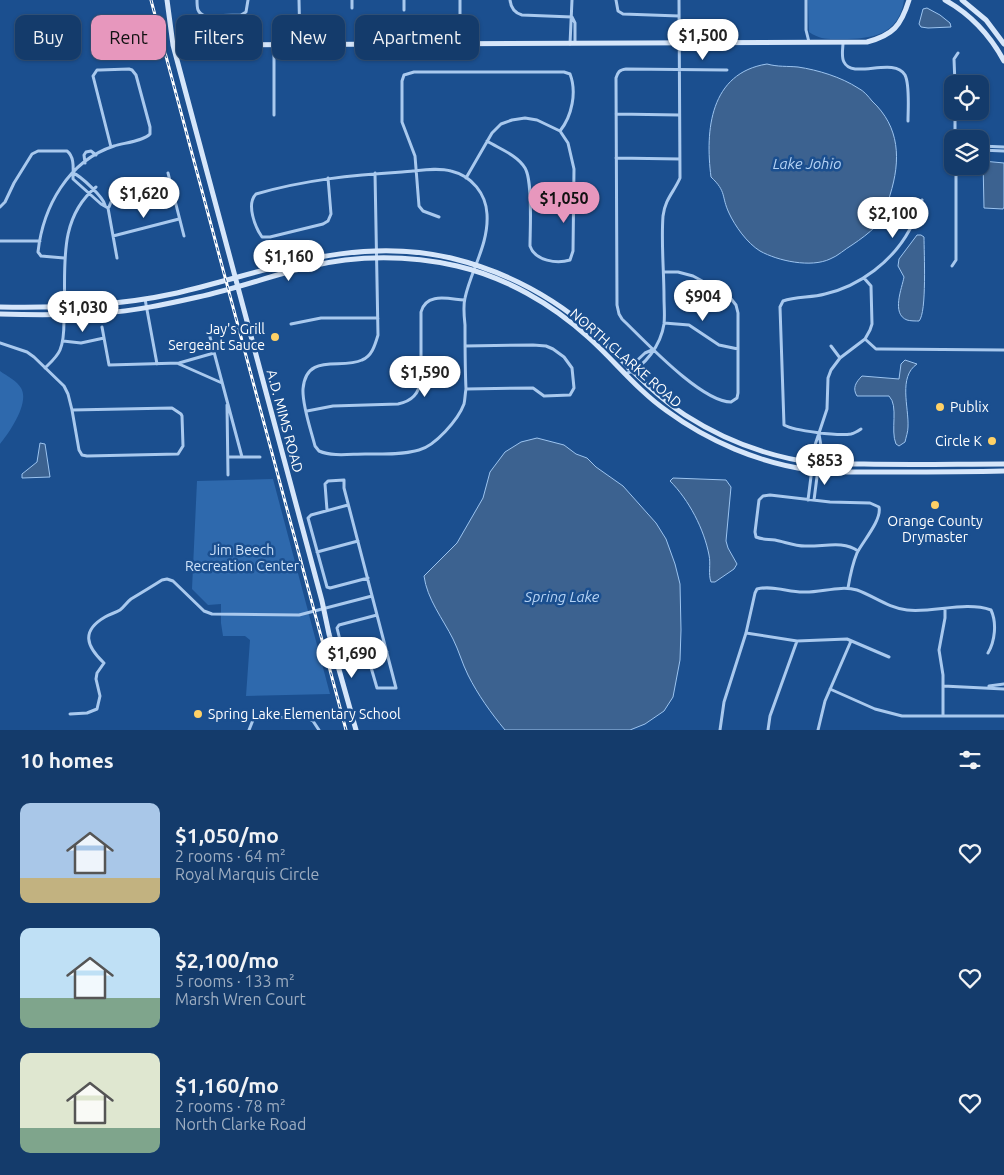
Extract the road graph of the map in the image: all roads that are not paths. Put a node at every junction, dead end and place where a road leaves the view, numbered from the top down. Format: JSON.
{"nodes":[{"id":1,"x":167,"y":0,"type":"edge"},
{"id":2,"x":197,"y":0,"type":"edge"},
{"id":3,"x":248,"y":0,"type":"edge"},
{"id":4,"x":299,"y":0,"type":"edge"},
{"id":5,"x":352,"y":0,"type":"edge"},
{"id":6,"x":404,"y":0,"type":"edge"},
{"id":7,"x":460,"y":0,"type":"edge"},
{"id":8,"x":510,"y":0,"type":"edge"},
{"id":9,"x":572,"y":0,"type":"edge"},
{"id":10,"x":616,"y":0,"type":"edge"},
{"id":11,"x":678,"y":0,"type":"edge"},
{"id":12,"x":806,"y":0,"type":"edge"},
{"id":13,"x":909,"y":0,"type":"edge"},
{"id":14,"x":945,"y":0,"type":"edge"},
{"id":15,"x":962,"y":0,"type":"edge"},
{"id":16,"x":352,"y":8,"type":"dead end"},
{"id":17,"x":404,"y":10,"type":"dead end"},
{"id":18,"x":299,"y":15,"type":"edge"},
{"id":19,"x":460,"y":15,"type":"edge"},
{"id":20,"x":572,"y":16,"type":"junction"},
{"id":21,"x":678,"y":16,"type":"junction"},
{"id":22,"x":809,"y":42,"type":"junction"},
{"id":23,"x":679,"y":43,"type":"junction"},
{"id":24,"x":843,"y":43,"type":"junction"},
{"id":25,"x":272,"y":44,"type":"edge"},
{"id":26,"x":479,"y":44,"type":"edge"},
{"id":27,"x":573,"y":44,"type":"junction"},
{"id":28,"x":1004,"y":44,"type":"edge"},
{"id":29,"x":173,"y":45,"type":"junction"},
{"id":30,"x":958,"y":54,"type":"dead end"},
{"id":31,"x":274,"y":60,"type":"edge"},
{"id":32,"x":1004,"y":62,"type":"edge"},
{"id":33,"x":679,"y":70,"type":"junction"},
{"id":34,"x":727,"y":70,"type":"dead end"},
{"id":35,"x":955,"y":75,"type":"edge"},
{"id":36,"x":616,"y":114,"type":"junction"},
{"id":37,"x":274,"y":115,"type":"dead end"},
{"id":38,"x":679,"y":115,"type":"junction"},
{"id":39,"x":908,"y":121,"type":"dead end"},
{"id":40,"x":560,"y":131,"type":"junction"},
{"id":41,"x":487,"y":141,"type":"junction"},
{"id":42,"x":111,"y":147,"type":"junction"},
{"id":43,"x":1004,"y":147,"type":"edge"},
{"id":44,"x":989,"y":148,"type":"edge"},
{"id":45,"x":989,"y":148,"type":"edge"},
{"id":46,"x":1004,"y":151,"type":"edge"},
{"id":47,"x":96,"y":155,"type":"junction"},
{"id":48,"x":616,"y":158,"type":"junction"},
{"id":49,"x":680,"y":159,"type":"junction"},
{"id":50,"x":85,"y":163,"type":"junction"},
{"id":51,"x":416,"y":171,"type":"junction"},
{"id":52,"x":73,"y":173,"type":"junction"},
{"id":53,"x":168,"y":173,"type":"dead end"},
{"id":54,"x":375,"y":174,"type":"junction"},
{"id":55,"x":956,"y":175,"type":"edge"},
{"id":56,"x":328,"y":178,"type":"junction"},
{"id":57,"x":466,"y":178,"type":"junction"},
{"id":58,"x":170,"y":184,"type":"junction"},
{"id":59,"x":95,"y":188,"type":"junction"},
{"id":60,"x":89,"y":193,"type":"junction"},
{"id":61,"x":101,"y":198,"type":"junction"},
{"id":62,"x":922,"y":200,"type":"dead end"},
{"id":63,"x":98,"y":201,"type":"junction"},
{"id":64,"x":107,"y":206,"type":"junction"},
{"id":65,"x":0,"y":207,"type":"edge"},
{"id":66,"x":439,"y":217,"type":"dead end"},
{"id":67,"x":180,"y":219,"type":"junction"},
{"id":68,"x":113,"y":236,"type":"junction"},
{"id":69,"x":184,"y":236,"type":"dead end"},
{"id":70,"x":0,"y":241,"type":"edge"},
{"id":71,"x":40,"y":241,"type":"junction"},
{"id":72,"x":377,"y":250,"type":"junction"},
{"id":73,"x":377,"y":257,"type":"junction"},
{"id":74,"x":64,"y":258,"type":"junction"},
{"id":75,"x":117,"y":258,"type":"dead end"},
{"id":76,"x":476,"y":264,"type":"junction"},
{"id":77,"x":952,"y":266,"type":"dead end"},
{"id":78,"x":473,"y":271,"type":"junction"},
{"id":79,"x":664,"y":272,"type":"junction"},
{"id":80,"x":235,"y":277,"type":"junction"},
{"id":81,"x":864,"y":278,"type":"junction"},
{"id":82,"x":238,"y":287,"type":"junction"},
{"id":83,"x":146,"y":299,"type":"junction"},
{"id":84,"x":464,"y":300,"type":"junction"},
{"id":85,"x":0,"y":306,"type":"edge"},
{"id":86,"x":65,"y":307,"type":"junction"},
{"id":87,"x":147,"y":308,"type":"junction"},
{"id":88,"x":0,"y":314,"type":"edge"},
{"id":89,"x":65,"y":314,"type":"junction"},
{"id":90,"x":378,"y":318,"type":"junction"},
{"id":91,"x":664,"y":323,"type":"junction"},
{"id":92,"x":291,"y":324,"type":"dead end"},
{"id":93,"x":102,"y":327,"type":"dead end"},
{"id":94,"x":210,"y":337,"type":"dead end"},
{"id":95,"x":104,"y":338,"type":"junction"},
{"id":96,"x":865,"y":339,"type":"junction"},
{"id":97,"x":63,"y":341,"type":"junction"},
{"id":98,"x":0,"y":343,"type":"edge"},
{"id":99,"x":465,"y":346,"type":"junction"},
{"id":100,"x":831,"y":346,"type":"dead end"},
{"id":101,"x":653,"y":349,"type":"junction"},
{"id":102,"x":738,"y":349,"type":"junction"},
{"id":103,"x":1004,"y":350,"type":"edge"},
{"id":104,"x":214,"y":354,"type":"junction"},
{"id":105,"x":840,"y":358,"type":"junction"},
{"id":106,"x":179,"y":363,"type":"junction"},
{"id":107,"x":157,"y":364,"type":"junction"},
{"id":108,"x":45,"y":368,"type":"junction"},
{"id":109,"x":632,"y":369,"type":"junction"},
{"id":110,"x":625,"y":374,"type":"junction"},
{"id":111,"x":222,"y":383,"type":"junction"},
{"id":112,"x":466,"y":389,"type":"junction"},
{"id":113,"x":226,"y":399,"type":"junction"},
{"id":114,"x":72,"y":410,"type":"junction"},
{"id":115,"x":307,"y":411,"type":"junction"},
{"id":116,"x":861,"y":428,"type":"dead end"},
{"id":117,"x":819,"y":432,"type":"junction"},
{"id":118,"x":815,"y":445,"type":"junction"},
{"id":119,"x":821,"y":446,"type":"junction"},
{"id":120,"x":242,"y":457,"type":"junction"},
{"id":121,"x":260,"y":457,"type":"dead end"},
{"id":122,"x":228,"y":458,"type":"junction"},
{"id":123,"x":815,"y":463,"type":"junction"},
{"id":124,"x":1004,"y":464,"type":"edge"},
{"id":125,"x":815,"y":470,"type":"junction"},
{"id":126,"x":1004,"y":471,"type":"edge"},
{"id":127,"x":228,"y":475,"type":"dead end"},
{"id":128,"x":808,"y":500,"type":"junction"},
{"id":129,"x":814,"y":500,"type":"junction"},
{"id":130,"x":348,"y":504,"type":"junction"},
{"id":131,"x":327,"y":510,"type":"junction"},
{"id":132,"x":358,"y":541,"type":"junction"},
{"id":133,"x":858,"y":551,"type":"junction"},
{"id":134,"x":317,"y":552,"type":"junction"},
{"id":135,"x":368,"y":578,"type":"junction"},
{"id":136,"x":848,"y":588,"type":"junction"},
{"id":137,"x":372,"y":596,"type":"junction"},
{"id":138,"x":945,"y":609,"type":"junction"},
{"id":139,"x":323,"y":610,"type":"junction"},
{"id":140,"x":377,"y":615,"type":"junction"},
{"id":141,"x":746,"y":633,"type":"junction"},
{"id":142,"x":798,"y":641,"type":"junction"},
{"id":143,"x":852,"y":641,"type":"junction"},
{"id":144,"x":387,"y":652,"type":"junction"},
{"id":145,"x":988,"y":653,"type":"dead end"},
{"id":146,"x":368,"y":657,"type":"junction"},
{"id":147,"x":889,"y":658,"type":"dead end"},
{"id":148,"x":1004,"y":684,"type":"edge"},
{"id":149,"x":943,"y":686,"type":"junction"},
{"id":150,"x":983,"y":687,"type":"junction"},
{"id":151,"x":830,"y":689,"type":"junction"},
{"id":152,"x":1004,"y":689,"type":"edge"},
{"id":153,"x":70,"y":714,"type":"dead end"},
{"id":154,"x":943,"y":716,"type":"junction"},
{"id":155,"x":1004,"y":716,"type":"edge"},
{"id":156,"x":248,"y":730,"type":"edge"},
{"id":157,"x":319,"y":730,"type":"edge"},
{"id":158,"x":356,"y":730,"type":"edge"},
{"id":159,"x":720,"y":730,"type":"edge"},
{"id":160,"x":768,"y":730,"type":"edge"},
{"id":161,"x":818,"y":730,"type":"edge"}],
"edges":[{"from":1,"to":29,"type":"street","name":"A.D. MIMS ROAD"},
{"from":2,"to":3,"type":"street"},
{"from":4,"to":18,"type":"street"},
{"from":5,"to":16,"type":"street"},
{"from":6,"to":17,"type":"street"},
{"from":7,"to":19,"type":"street"},
{"from":8,"to":20,"type":"street"},
{"from":9,"to":20,"type":"street"},
{"from":10,"to":21,"type":"street"},
{"from":11,"to":21,"type":"street"},
{"from":12,"to":22,"type":"street"},
{"from":13,"to":24,"type":"street"},
{"from":14,"to":32,"type":"street"},
{"from":15,"to":28,"type":"street"},
{"from":20,"to":27,"type":"street"},
{"from":21,"to":23,"type":"street"},
{"from":22,"to":23,"type":"street"},
{"from":22,"to":24,"type":"street"},
{"from":23,"to":27,"type":"street"},
{"from":23,"to":33,"type":"street"},
{"from":24,"to":39,"type":"street"},
{"from":25,"to":29,"type":"street"},
{"from":26,"to":27,"type":"street"},
{"from":29,"to":80,"type":"street","name":"A.D. MIMS ROAD"},
{"from":30,"to":35,"type":"street"},
{"from":31,"to":37,"type":"street"},
{"from":33,"to":34,"type":"street"},
{"from":33,"to":36,"type":"street"},
{"from":33,"to":38,"type":"street"},
{"from":36,"to":38,"type":"street"},
{"from":36,"to":48,"type":"street"},
{"from":38,"to":49,"type":"street"},
{"from":40,"to":41,"type":"street"},
{"from":40,"to":41,"type":"street"},
{"from":40,"to":51,"type":"street"},
{"from":41,"to":57,"type":"street"},
{"from":42,"to":42,"type":"street"},
{"from":42,"to":47,"type":"street"},
{"from":43,"to":44,"type":"street"},
{"from":45,"to":46,"type":"street"},
{"from":47,"to":50,"type":"street"},
{"from":47,"to":50,"type":"street"},
{"from":48,"to":49,"type":"street"},
{"from":48,"to":101,"type":"street"},
{"from":49,"to":79,"type":"street"},
{"from":50,"to":52,"type":"street"},
{"from":51,"to":54,"type":"street"},
{"from":51,"to":57,"type":"street"},
{"from":51,"to":66,"type":"street"},
{"from":52,"to":59,"type":"street"},
{"from":52,"to":60,"type":"street"},
{"from":52,"to":65,"type":"street"},
{"from":52,"to":71,"type":"street"},
{"from":53,"to":58,"type":"street"},
{"from":54,"to":56,"type":"street"},
{"from":54,"to":72,"type":"street"},
{"from":55,"to":77,"type":"street"},
{"from":56,"to":56,"type":"street"},
{"from":57,"to":76,"type":"street"},
{"from":58,"to":64,"type":"street"},
{"from":58,"to":67,"type":"street"},
{"from":59,"to":60,"type":"street"},
{"from":59,"to":61,"type":"street"},
{"from":60,"to":63,"type":"street"},
{"from":60,"to":74,"type":"street"},
{"from":61,"to":63,"type":"street"},
{"from":61,"to":64,"type":"street"},
{"from":62,"to":81,"type":"street"},
{"from":63,"to":64,"type":"street"},
{"from":64,"to":68,"type":"street"},
{"from":67,"to":68,"type":"street"},
{"from":67,"to":69,"type":"street"},
{"from":68,"to":75,"type":"street"},
{"from":70,"to":71,"type":"street"},
{"from":71,"to":74,"type":"street"},
{"from":72,"to":73,"type":"street"},
{"from":72,"to":76,"type":"street","name":"NORTH CLARKE ROAD"},
{"from":72,"to":80,"type":"street","name":"NORTH CLARKE ROAD"},
{"from":73,"to":78,"type":"street","name":"NORTH CLARKE ROAD"},
{"from":73,"to":82,"type":"street","name":"NORTH CLARKE ROAD"},
{"from":73,"to":90,"type":"street"},
{"from":74,"to":86,"type":"street"},
{"from":76,"to":78,"type":"street"},
{"from":76,"to":109,"type":"street","name":"NORTH CLARKE ROAD"},
{"from":78,"to":84,"type":"street"},
{"from":78,"to":110,"type":"street","name":"NORTH CLARKE ROAD"},
{"from":79,"to":91,"type":"street"},
{"from":79,"to":102,"type":"street"},
{"from":80,"to":82,"type":"street","name":"A.D. MIMS ROAD"},
{"from":80,"to":83,"type":"street","name":"NORTH CLARKE ROAD"},
{"from":81,"to":96,"type":"street"},
{"from":81,"to":117,"type":"street"},
{"from":82,"to":87,"type":"street","name":"NORTH CLARKE ROAD"},
{"from":82,"to":139,"type":"street","name":"A.D. MIMS ROAD"},
{"from":83,"to":86,"type":"street","name":"NORTH CLARKE ROAD"},
{"from":83,"to":87,"type":"street"},
{"from":84,"to":99,"type":"street"},
{"from":84,"to":115,"type":"street"},
{"from":85,"to":86,"type":"street","name":"NORTH CLARKE ROAD"},
{"from":86,"to":89,"type":"street"},
{"from":87,"to":89,"type":"street","name":"NORTH CLARKE ROAD"},
{"from":87,"to":107,"type":"street"},
{"from":88,"to":89,"type":"street","name":"NORTH CLARKE ROAD"},
{"from":89,"to":97,"type":"street"},
{"from":90,"to":92,"type":"street"},
{"from":90,"to":115,"type":"street"},
{"from":91,"to":101,"type":"street"},
{"from":91,"to":102,"type":"street"},
{"from":93,"to":95,"type":"street"},
{"from":94,"to":104,"type":"street"},
{"from":95,"to":97,"type":"street"},
{"from":95,"to":107,"type":"street"},
{"from":96,"to":103,"type":"street"},
{"from":96,"to":105,"type":"street"},
{"from":97,"to":108,"type":"street"},
{"from":98,"to":108,"type":"street"},
{"from":99,"to":112,"type":"street"},
{"from":99,"to":112,"type":"street"},
{"from":100,"to":105,"type":"street"},
{"from":101,"to":102,"type":"street"},
{"from":101,"to":109,"type":"street"},
{"from":104,"to":106,"type":"street"},
{"from":104,"to":111,"type":"street"},
{"from":105,"to":117,"type":"street"},
{"from":106,"to":107,"type":"street"},
{"from":106,"to":111,"type":"street"},
{"from":108,"to":114,"type":"street"},
{"from":109,"to":110,"type":"street"},
{"from":109,"to":123,"type":"street","name":"NORTH CLARKE ROAD"},
{"from":110,"to":125,"type":"street","name":"NORTH CLARKE ROAD"},
{"from":111,"to":113,"type":"street"},
{"from":112,"to":115,"type":"street"},
{"from":113,"to":120,"type":"street"},
{"from":113,"to":122,"type":"street"},
{"from":114,"to":114,"type":"street"},
{"from":116,"to":117,"type":"street"},
{"from":117,"to":118,"type":"street"},
{"from":117,"to":119,"type":"street"},
{"from":118,"to":119,"type":"street"},
{"from":118,"to":123,"type":"street"},
{"from":119,"to":123,"type":"street"},
{"from":120,"to":121,"type":"street"},
{"from":120,"to":122,"type":"street"},
{"from":122,"to":127,"type":"street"},
{"from":123,"to":124,"type":"street","name":"NORTH CLARKE ROAD"},
{"from":123,"to":125,"type":"street"},
{"from":125,"to":126,"type":"street","name":"NORTH CLARKE ROAD"},
{"from":125,"to":128,"type":"street"},
{"from":125,"to":129,"type":"street"},
{"from":128,"to":129,"type":"street"},
{"from":128,"to":133,"type":"street"},
{"from":129,"to":133,"type":"street"},
{"from":130,"to":131,"type":"street"},
{"from":130,"to":131,"type":"street"},
{"from":130,"to":132,"type":"street"},
{"from":131,"to":134,"type":"street"},
{"from":132,"to":134,"type":"street"},
{"from":132,"to":135,"type":"street"},
{"from":133,"to":136,"type":"street"},
{"from":134,"to":135,"type":"street"},
{"from":135,"to":137,"type":"street"},
{"from":136,"to":138,"type":"street"},
{"from":136,"to":141,"type":"street"},
{"from":137,"to":139,"type":"street"},
{"from":137,"to":140,"type":"street"},
{"from":138,"to":145,"type":"street"},
{"from":138,"to":149,"type":"street"},
{"from":139,"to":153,"type":"street"},
{"from":139,"to":158,"type":"street","name":"A.D. MIMS ROAD"},
{"from":140,"to":144,"type":"street"},
{"from":140,"to":146,"type":"street"},
{"from":141,"to":142,"type":"street"},
{"from":141,"to":159,"type":"street"},
{"from":142,"to":143,"type":"street"},
{"from":142,"to":160,"type":"street"},
{"from":143,"to":147,"type":"street"},
{"from":143,"to":151,"type":"street"},
{"from":144,"to":146,"type":"street"},
{"from":144,"to":146,"type":"street"},
{"from":148,"to":150,"type":"street"},
{"from":149,"to":150,"type":"street"},
{"from":149,"to":154,"type":"street"},
{"from":150,"to":152,"type":"street"},
{"from":151,"to":154,"type":"street"},
{"from":151,"to":161,"type":"street"},
{"from":154,"to":155,"type":"street"},
{"from":156,"to":157,"type":"street"}]}
